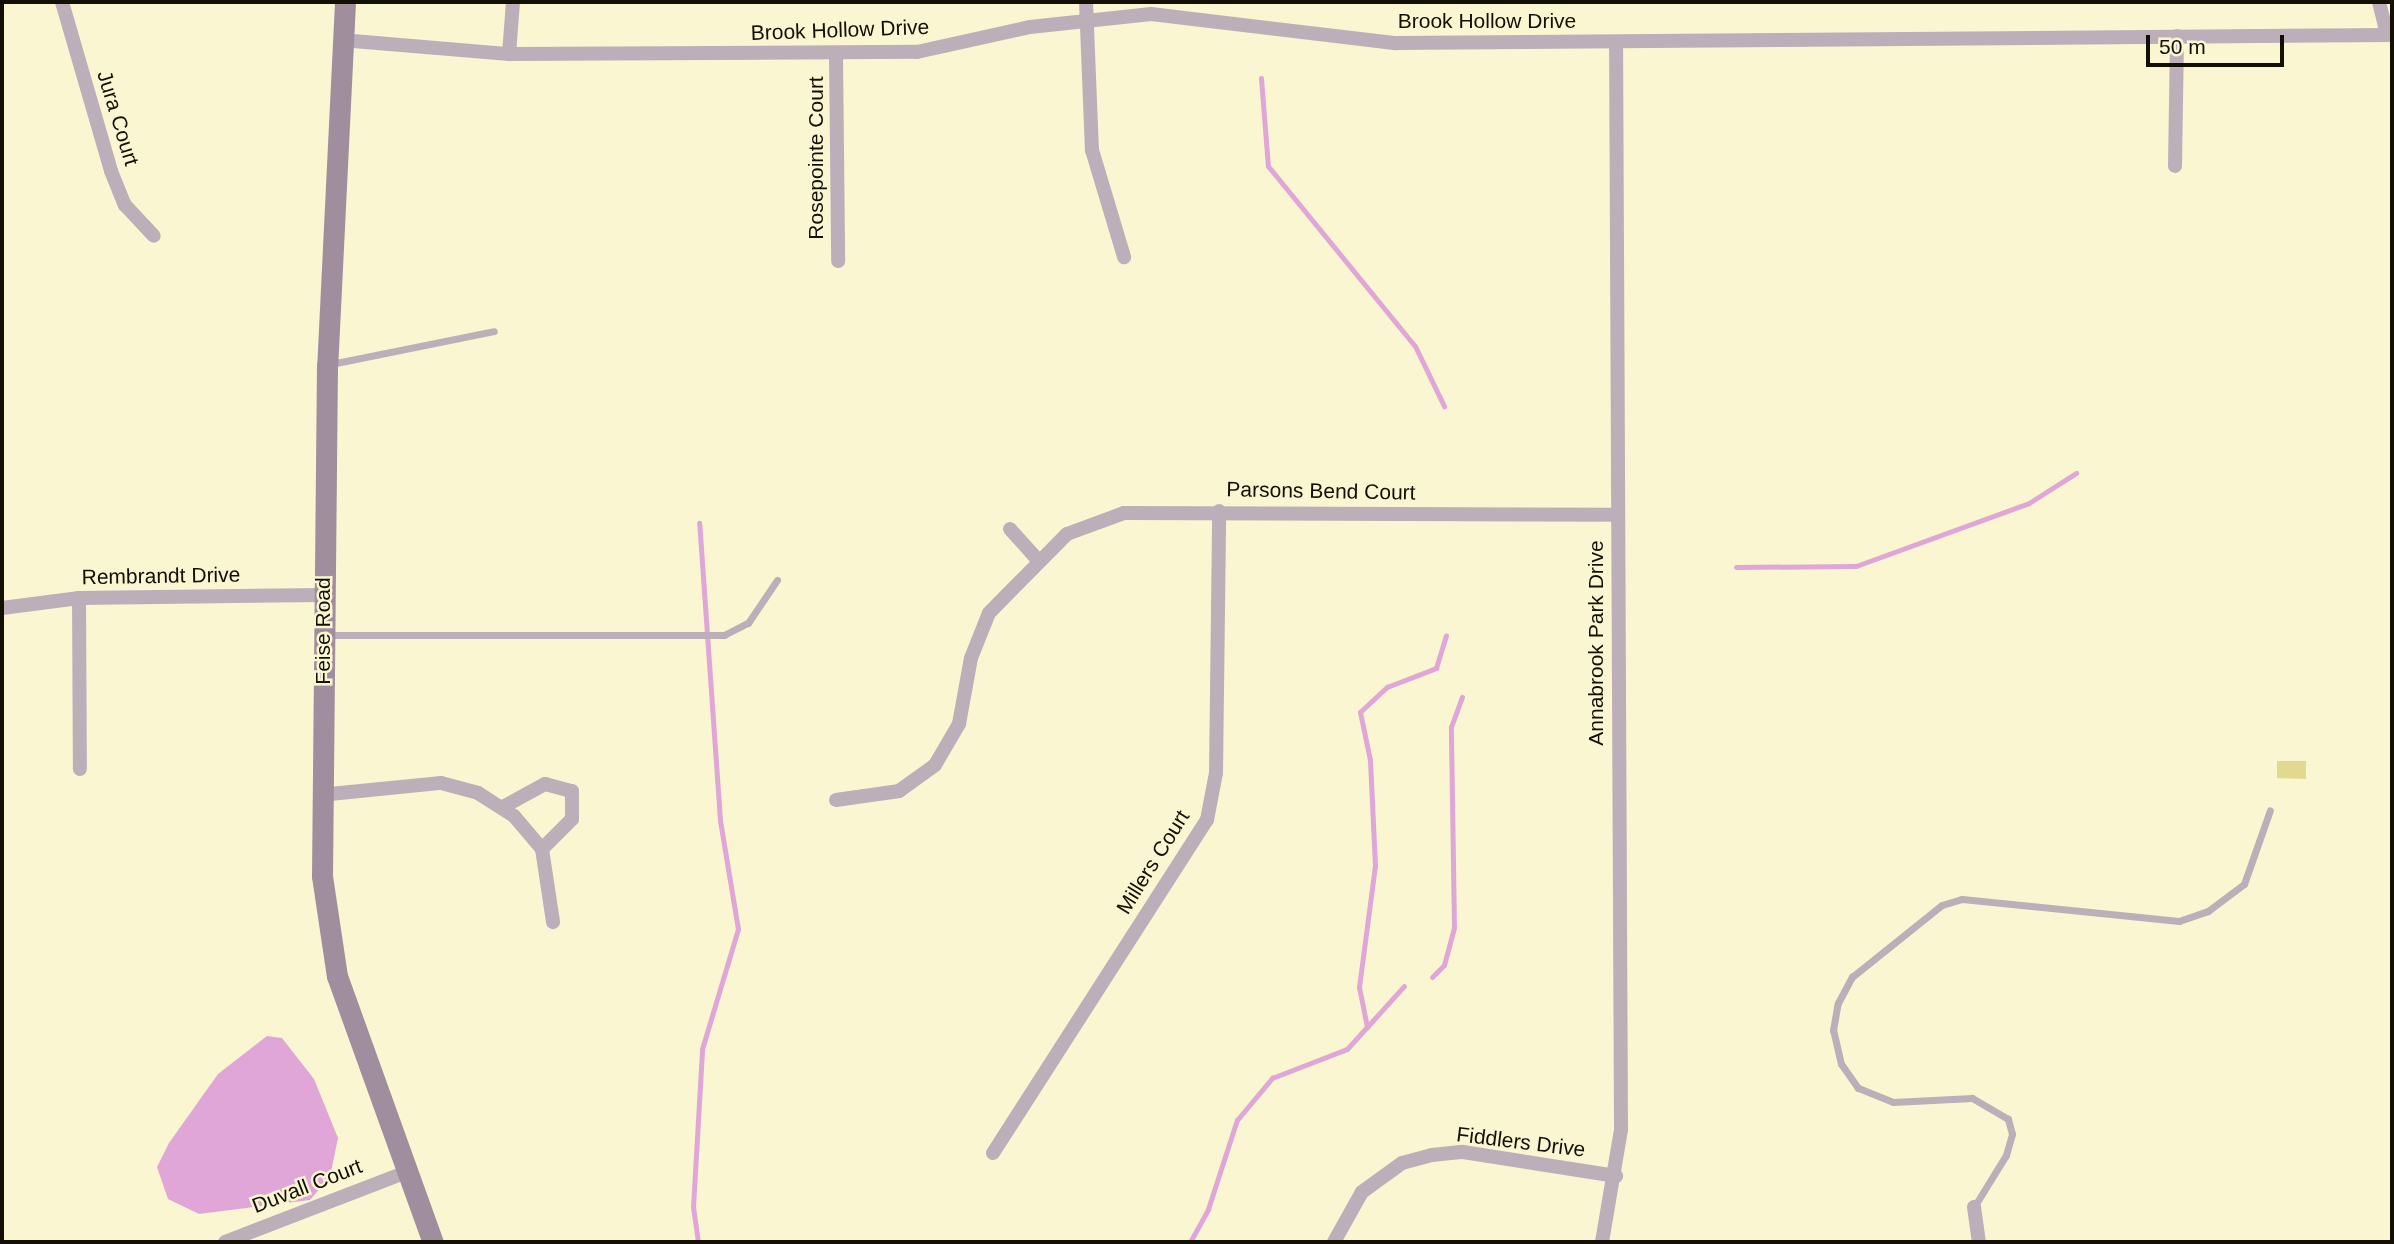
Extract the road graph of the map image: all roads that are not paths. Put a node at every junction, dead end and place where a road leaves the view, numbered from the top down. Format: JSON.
{"nodes":[{"id":1,"x":62,"y":2,"type":"edge"},
{"id":2,"x":345,"y":2,"type":"edge"},
{"id":3,"x":513,"y":2,"type":"edge"},
{"id":4,"x":1086,"y":2,"type":"edge"},
{"id":5,"x":2379,"y":2,"type":"edge"},
{"id":6,"x":1088,"y":19,"type":"junction"},
{"id":7,"x":2390,"y":35,"type":"edge"},
{"id":8,"x":2177,"y":36,"type":"junction"},
{"id":9,"x":341,"y":40,"type":"junction"},
{"id":10,"x":1616,"y":42,"type":"junction"},
{"id":11,"x":509,"y":54,"type":"junction"},
{"id":12,"x":836,"y":54,"type":"junction"},
{"id":13,"x":2175,"y":166,"type":"dead end"},
{"id":14,"x":154,"y":236,"type":"dead end"},
{"id":15,"x":1124,"y":257,"type":"dead end"},
{"id":16,"x":838,"y":261,"type":"dead end"},
{"id":17,"x":494,"y":331,"type":"dead end"},
{"id":18,"x":327,"y":365,"type":"junction"},
{"id":19,"x":1219,"y":511,"type":"junction"},
{"id":20,"x":1616,"y":515,"type":"junction"},
{"id":21,"x":1010,"y":529,"type":"dead end"},
{"id":22,"x":1037,"y":559,"type":"junction"},
{"id":23,"x":777,"y":580,"type":"dead end"},
{"id":24,"x":322,"y":595,"type":"junction"},
{"id":25,"x":79,"y":598,"type":"junction"},
{"id":26,"x":2,"y":608,"type":"edge"},
{"id":27,"x":323,"y":635,"type":"junction"},
{"id":28,"x":80,"y":769,"type":"dead end"},
{"id":29,"x":320,"y":795,"type":"junction"},
{"id":30,"x":836,"y":800,"type":"dead end"},
{"id":31,"x":503,"y":807,"type":"junction"},
{"id":32,"x":2270,"y":810,"type":"dead end"},
{"id":33,"x":541,"y":849,"type":"junction"},
{"id":34,"x":553,"y":922,"type":"dead end"},
{"id":35,"x":993,"y":1153,"type":"dead end"},
{"id":36,"x":406,"y":1172,"type":"junction"},
{"id":37,"x":1616,"y":1176,"type":"junction"},
{"id":38,"x":1974,"y":1207,"type":"joint"},
{"id":39,"x":225,"y":1242,"type":"edge"},
{"id":40,"x":433,"y":1242,"type":"edge"},
{"id":41,"x":1334,"y":1242,"type":"edge"},
{"id":42,"x":1602,"y":1242,"type":"edge"},
{"id":43,"x":1979,"y":1242,"type":"edge"}],
"edges":[{"from":1,"to":14,"type":"street","name":"Jura Court"},
{"from":2,"to":9,"type":"main road","name":"Feise Road"},
{"from":3,"to":11,"type":"street"},
{"from":4,"to":6,"type":"street"},
{"from":5,"to":7,"type":"street"},
{"from":6,"to":10,"type":"street","name":"Brook Hollow Drive"},
{"from":6,"to":12,"type":"street","name":"Brook Hollow Drive"},
{"from":6,"to":15,"type":"street"},
{"from":7,"to":8,"type":"street","name":"Brook Hollow Drive"},
{"from":8,"to":10,"type":"street","name":"Brook Hollow Drive"},
{"from":8,"to":13,"type":"street"},
{"from":9,"to":11,"type":"street","name":"Brook Hollow Drive"},
{"from":9,"to":18,"type":"main road","name":"Feise Road"},
{"from":10,"to":20,"type":"street","name":"Annabrook Park Drive"},
{"from":11,"to":12,"type":"street","name":"Brook Hollow Drive"},
{"from":12,"to":16,"type":"street","name":"Rosepointe Court"},
{"from":17,"to":18,"type":"lane"},
{"from":18,"to":24,"type":"main road","name":"Feise Road"},
{"from":19,"to":20,"type":"street","name":"Parsons Bend Court"},
{"from":19,"to":22,"type":"street","name":"Parsons Bend Court"},
{"from":19,"to":35,"type":"street","name":"Millers Court"},
{"from":20,"to":37,"type":"street","name":"Annabrook Park Drive"},
{"from":21,"to":22,"type":"street"},
{"from":22,"to":30,"type":"street","name":"Parsons Bend Court"},
{"from":23,"to":27,"type":"lane"},
{"from":24,"to":25,"type":"street","name":"Rembrandt Drive"},
{"from":24,"to":27,"type":"main road","name":"Feise Road"},
{"from":25,"to":26,"type":"street","name":"Rembrandt Drive"},
{"from":25,"to":28,"type":"street"},
{"from":27,"to":29,"type":"main road","name":"Feise Road"},
{"from":29,"to":31,"type":"street"},
{"from":29,"to":36,"type":"main road","name":"Feise Road"},
{"from":31,"to":33,"type":"street"},
{"from":31,"to":33,"type":"street"},
{"from":32,"to":38,"type":"lane"},
{"from":33,"to":34,"type":"street"},
{"from":36,"to":39,"type":"street","name":"Duvall Court"},
{"from":36,"to":40,"type":"main road","name":"Feise Road"},
{"from":37,"to":41,"type":"street","name":"Fiddlers Drive"},
{"from":37,"to":42,"type":"street","name":"Annabrook Park Drive"},
{"from":38,"to":43,"type":"street"}]}
